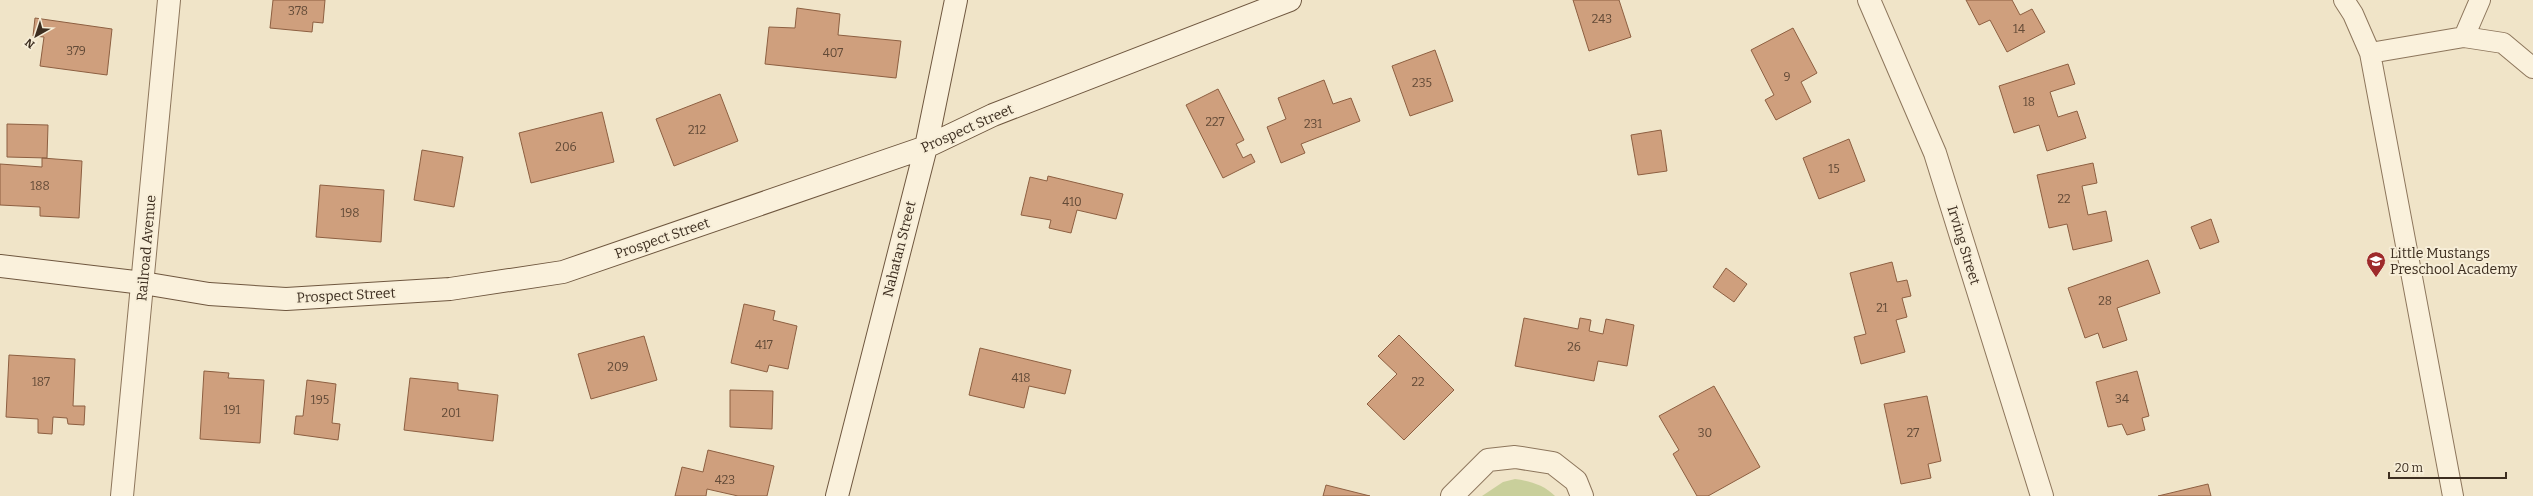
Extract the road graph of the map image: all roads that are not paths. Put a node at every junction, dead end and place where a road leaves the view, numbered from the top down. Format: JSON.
{"nodes":[{"id":1,"x":169,"y":0,"type":"edge"},
{"id":2,"x":956,"y":0,"type":"edge"},
{"id":3,"x":1290,"y":0,"type":"edge"},
{"id":4,"x":1869,"y":0,"type":"edge"},
{"id":5,"x":2344,"y":0,"type":"edge"},
{"id":6,"x":2480,"y":0,"type":"edge"},
{"id":7,"x":2464,"y":37,"type":"junction"},
{"id":8,"x":2370,"y":53,"type":"junction"},
{"id":9,"x":2533,"y":68,"type":"edge"},
{"id":10,"x":926,"y":147,"type":"junction"},
{"id":11,"x":0,"y":266,"type":"edge"},
{"id":12,"x":143,"y":283,"type":"junction"},
{"id":13,"x":122,"y":496,"type":"edge"},
{"id":14,"x":837,"y":496,"type":"edge"},
{"id":15,"x":1452,"y":496,"type":"edge"},
{"id":16,"x":1582,"y":496,"type":"edge"},
{"id":17,"x":2042,"y":496,"type":"edge"},
{"id":18,"x":2453,"y":496,"type":"edge"}],
"edges":[{"from":1,"to":12,"type":"street","name":"Railroad Avenue"},
{"from":2,"to":10,"type":"street","name":"Nahatan Street"},
{"from":3,"to":10,"type":"street","name":"Prospect Street"},
{"from":4,"to":17,"type":"street","name":"Irving Street"},
{"from":5,"to":8,"type":"lane"},
{"from":6,"to":7,"type":"lane"},
{"from":7,"to":8,"type":"lane"},
{"from":7,"to":9,"type":"lane"},
{"from":8,"to":18,"type":"lane"},
{"from":10,"to":12,"type":"street","name":"Prospect Street"},
{"from":10,"to":14,"type":"street","name":"Nahatan Street"},
{"from":11,"to":12,"type":"street","name":"Prospect Street"},
{"from":12,"to":13,"type":"street","name":"Railroad Avenue"},
{"from":15,"to":16,"type":"street"}]}
